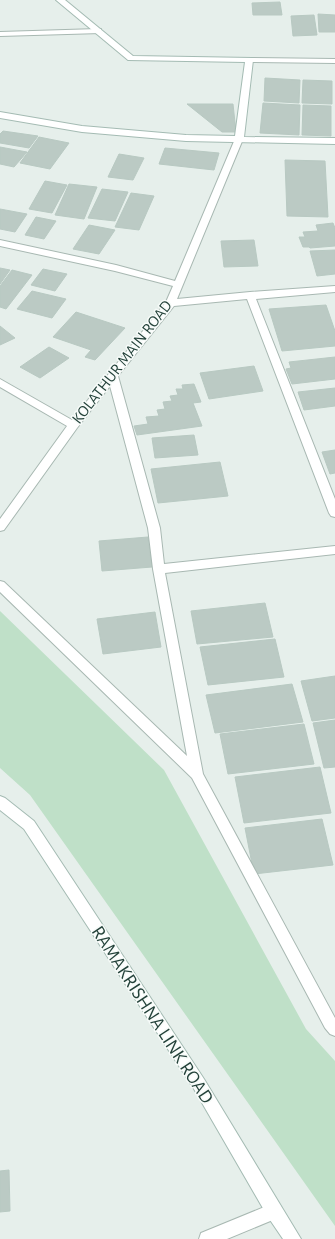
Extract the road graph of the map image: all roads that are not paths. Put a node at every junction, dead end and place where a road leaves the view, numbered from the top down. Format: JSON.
{"nodes":[{"id":1,"x":60,"y":0,"type":"edge"},
{"id":2,"x":98,"y":31,"type":"junction"},
{"id":3,"x":0,"y":34,"type":"edge"},
{"id":4,"x":249,"y":60,"type":"junction"},
{"id":5,"x":335,"y":61,"type":"edge"},
{"id":6,"x":0,"y":115,"type":"edge"},
{"id":7,"x":239,"y":139,"type":"junction"},
{"id":8,"x":335,"y":141,"type":"edge"},
{"id":9,"x":0,"y":243,"type":"edge"},
{"id":10,"x":179,"y":285,"type":"junction"},
{"id":11,"x":335,"y":289,"type":"edge"},
{"id":12,"x":250,"y":295,"type":"junction"},
{"id":13,"x":171,"y":303,"type":"junction"},
{"id":14,"x":112,"y":375,"type":"junction"},
{"id":15,"x":0,"y":382,"type":"edge"},
{"id":16,"x":73,"y":425,"type":"junction"},
{"id":17,"x":335,"y":512,"type":"edge"},
{"id":18,"x":0,"y":527,"type":"edge"},
{"id":19,"x":335,"y":550,"type":"edge"},
{"id":20,"x":159,"y":569,"type":"junction"},
{"id":21,"x":0,"y":585,"type":"edge"},
{"id":22,"x":197,"y":774,"type":"junction"},
{"id":23,"x":0,"y":802,"type":"edge"},
{"id":24,"x":333,"y":1024,"type":"edge"},
{"id":25,"x":274,"y":1211,"type":"junction"},
{"id":26,"x":207,"y":1239,"type":"edge"},
{"id":27,"x":292,"y":1239,"type":"edge"}],
"edges":[{"from":1,"to":2,"type":"street"},
{"from":2,"to":3,"type":"street"},
{"from":2,"to":4,"type":"street"},
{"from":4,"to":5,"type":"street"},
{"from":4,"to":7,"type":"street","name":"KOLATHUR MAIN ROAD"},
{"from":6,"to":7,"type":"street"},
{"from":7,"to":8,"type":"street"},
{"from":7,"to":10,"type":"street","name":"KOLATHUR MAIN ROAD"},
{"from":9,"to":10,"type":"street"},
{"from":10,"to":13,"type":"street","name":"KOLATHUR MAIN ROAD"},
{"from":11,"to":12,"type":"street"},
{"from":12,"to":13,"type":"street"},
{"from":12,"to":17,"type":"street"},
{"from":13,"to":14,"type":"street","name":"KOLATHUR MAIN ROAD"},
{"from":14,"to":16,"type":"street","name":"KOLATHUR MAIN ROAD"},
{"from":14,"to":20,"type":"street"},
{"from":15,"to":16,"type":"street"},
{"from":16,"to":18,"type":"street","name":"KOLATHUR MAIN ROAD"},
{"from":19,"to":20,"type":"street"},
{"from":20,"to":22,"type":"street"},
{"from":21,"to":22,"type":"street"},
{"from":22,"to":24,"type":"street"},
{"from":23,"to":25,"type":"street","name":"RAMAKRISHNA LINK ROAD"},
{"from":25,"to":26,"type":"street"},
{"from":25,"to":27,"type":"street","name":"RAMAKRISHNA LINK ROAD"}]}
